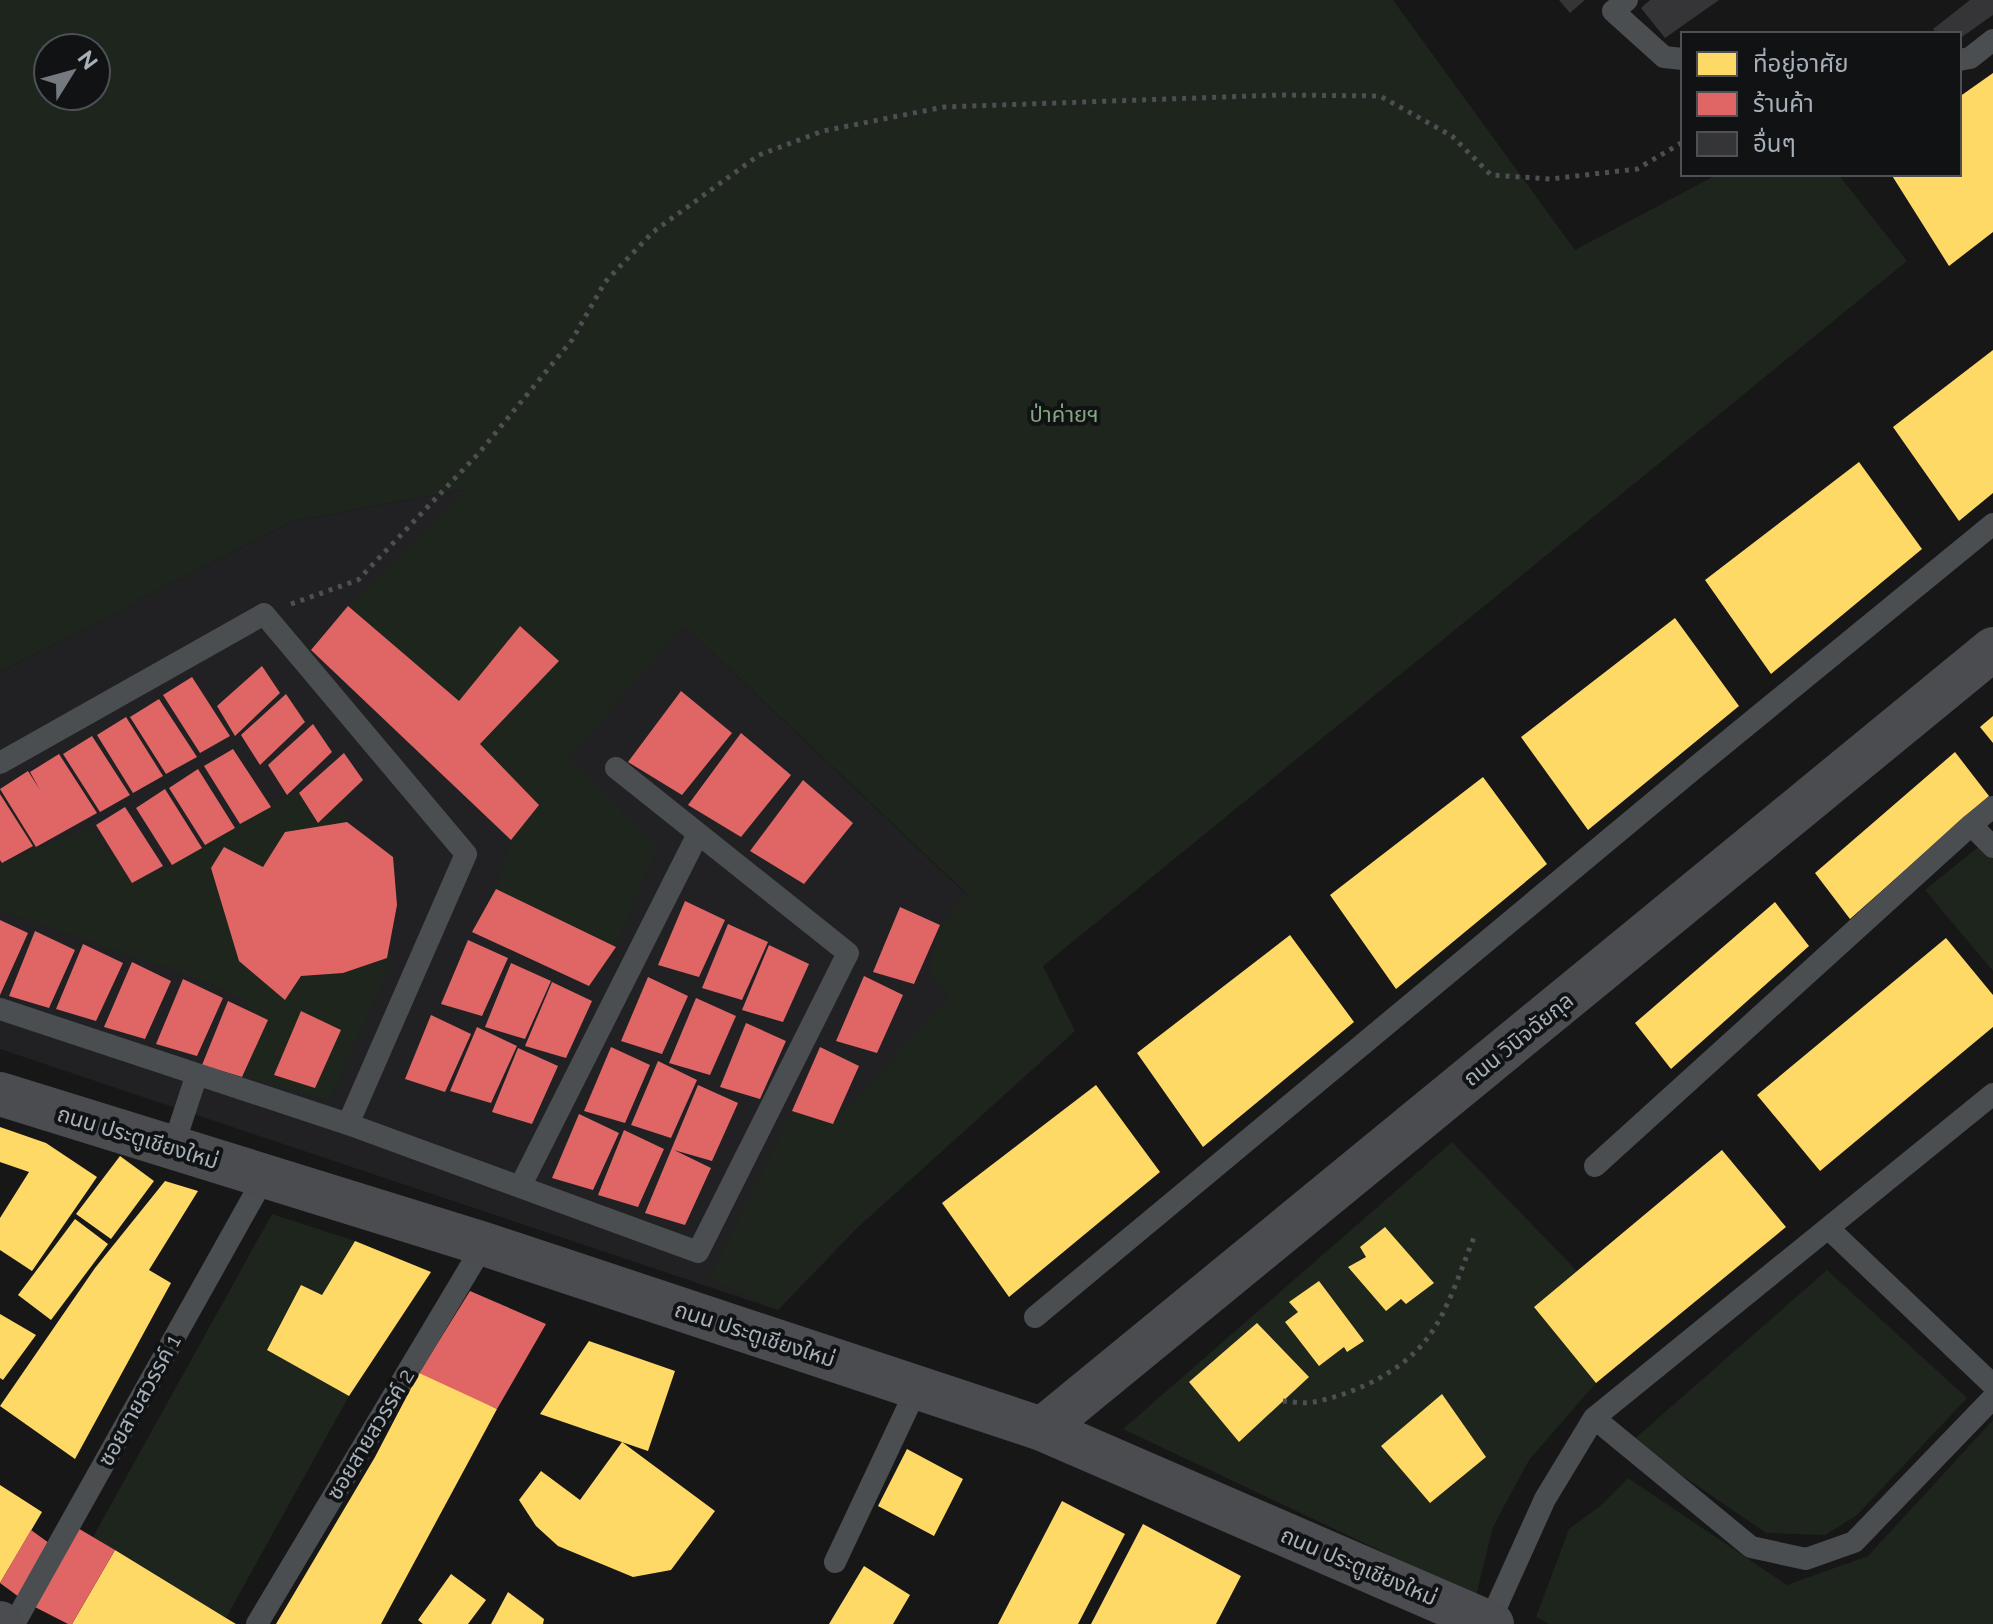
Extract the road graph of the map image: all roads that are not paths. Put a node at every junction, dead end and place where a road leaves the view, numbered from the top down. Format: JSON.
{"nodes":[{"id":1,"x":1627,"y":0,"type":"edge"},
{"id":2,"x":1993,"y":40,"type":"edge"},
{"id":3,"x":1681,"y":59,"type":"edge"},
{"id":4,"x":1961,"y":60,"type":"edge"},
{"id":5,"x":1993,"y":524,"type":"edge"},
{"id":6,"x":1993,"y":649,"type":"edge"},
{"id":7,"x":0,"y":763,"type":"edge"},
{"id":8,"x":616,"y":768,"type":"dead end"},
{"id":9,"x":1993,"y":807,"type":"edge"},
{"id":10,"x":1971,"y":825,"type":"junction"},
{"id":11,"x":698,"y":834,"type":"junction"},
{"id":12,"x":1993,"y":847,"type":"edge"},
{"id":13,"x":0,"y":1009,"type":"edge"},
{"id":14,"x":197,"y":1074,"type":"junction"},
{"id":15,"x":0,"y":1094,"type":"edge"},
{"id":16,"x":1993,"y":1094,"type":"edge"},
{"id":17,"x":348,"y":1124,"type":"junction"},
{"id":18,"x":173,"y":1147,"type":"junction"},
{"id":19,"x":1595,"y":1166,"type":"dead end"},
{"id":20,"x":265,"y":1176,"type":"junction"},
{"id":21,"x":520,"y":1187,"type":"junction"},
{"id":22,"x":1828,"y":1228,"type":"junction"},
{"id":23,"x":484,"y":1244,"type":"junction"},
{"id":24,"x":1035,"y":1317,"type":"dead end"},
{"id":25,"x":1993,"y":1385,"type":"edge"},
{"id":26,"x":917,"y":1388,"type":"junction"},
{"id":27,"x":1993,"y":1398,"type":"edge"},
{"id":28,"x":1594,"y":1418,"type":"junction"},
{"id":29,"x":1042,"y":1429,"type":"junction"},
{"id":30,"x":835,"y":1562,"type":"dead end"},
{"id":31,"x":1490,"y":1623,"type":"edge"},
{"id":32,"x":14,"y":1624,"type":"edge"},
{"id":33,"x":257,"y":1624,"type":"edge"}],
"edges":[{"from":1,"to":3,"type":"lane"},
{"from":2,"to":4,"type":"lane"},
{"from":5,"to":24,"type":"lane"},
{"from":6,"to":29,"type":"main road","name":"ถนน วินิจฉัยกุล"},
{"from":7,"to":17,"type":"lane"},
{"from":8,"to":11,"type":"lane"},
{"from":9,"to":10,"type":"lane"},
{"from":10,"to":12,"type":"lane"},
{"from":10,"to":19,"type":"lane"},
{"from":11,"to":21,"type":"lane"},
{"from":11,"to":21,"type":"lane"},
{"from":13,"to":14,"type":"lane"},
{"from":14,"to":17,"type":"lane"},
{"from":14,"to":18,"type":"lane"},
{"from":15,"to":18,"type":"main road","name":"ถนน ประตูเชียงใหม่"},
{"from":16,"to":22,"type":"lane"},
{"from":17,"to":21,"type":"lane"},
{"from":18,"to":20,"type":"main road","name":"ถนน ประตูเชียงใหม่"},
{"from":20,"to":23,"type":"main road","name":"ถนน ประตูเชียงใหม่"},
{"from":20,"to":32,"type":"lane","name":"ซอยสายสวรรค์ 1"},
{"from":22,"to":25,"type":"lane"},
{"from":22,"to":28,"type":"lane"},
{"from":23,"to":26,"type":"main road","name":"ถนน ประตูเชียงใหม่"},
{"from":23,"to":33,"type":"lane","name":"ซอยสายสวรรค์ 2"},
{"from":26,"to":29,"type":"main road","name":"ถนน ประตูเชียงใหม่"},
{"from":26,"to":30,"type":"lane"},
{"from":27,"to":28,"type":"lane"},
{"from":28,"to":31,"type":"lane"},
{"from":29,"to":31,"type":"main road","name":"ถนน ประตูเชียงใหม่"}]}
